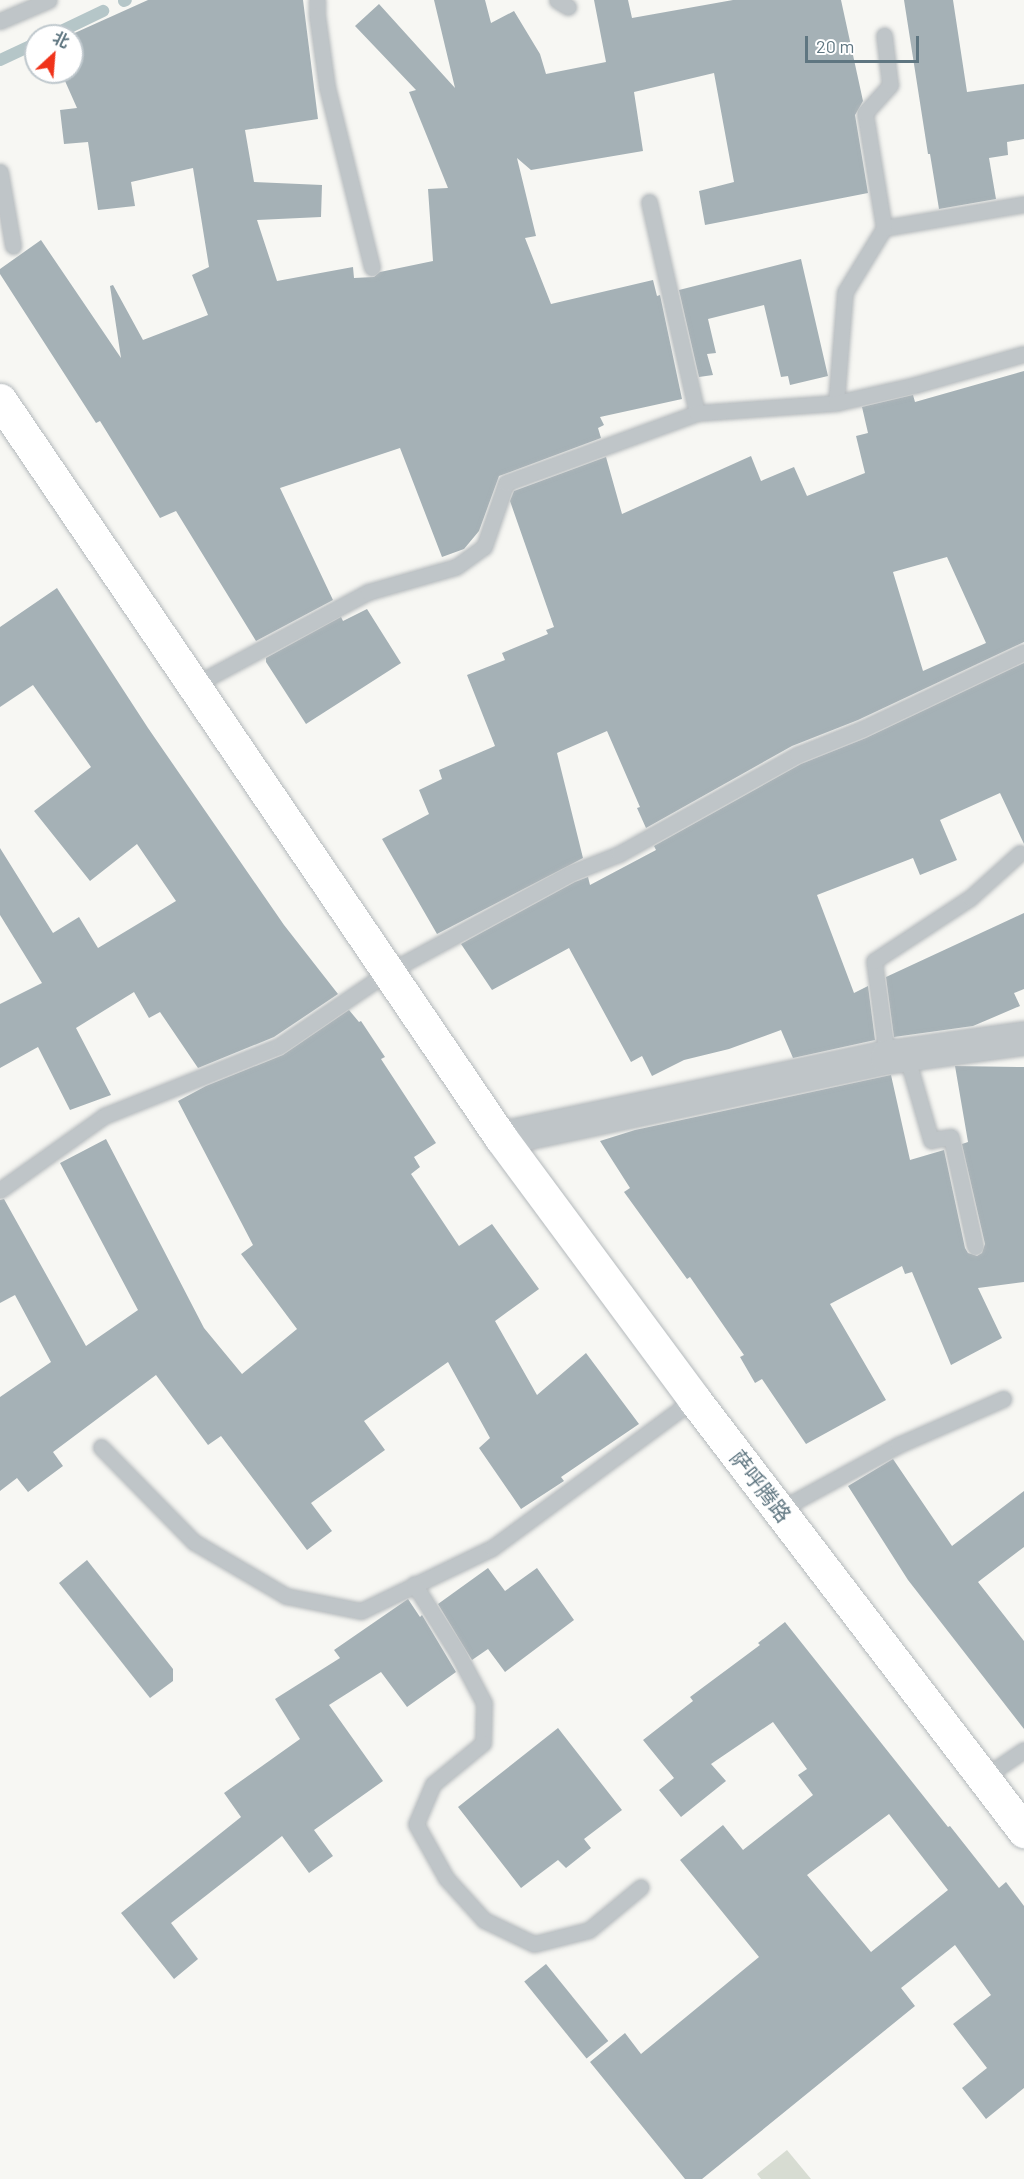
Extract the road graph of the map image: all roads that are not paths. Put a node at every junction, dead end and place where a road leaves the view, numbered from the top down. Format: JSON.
{"nodes":[{"id":1,"x":49,"y":0,"type":"edge"},
{"id":2,"x":318,"y":0,"type":"edge"},
{"id":3,"x":0,"y":21,"type":"edge"},
{"id":4,"x":884,"y":36,"type":"dead end"},
{"id":5,"x":0,"y":172,"type":"edge"},
{"id":6,"x":649,"y":202,"type":"dead end"},
{"id":7,"x":1024,"y":204,"type":"edge"},
{"id":8,"x":884,"y":228,"type":"junction"},
{"id":9,"x":13,"y":246,"type":"dead end"},
{"id":10,"x":372,"y":267,"type":"dead end"},
{"id":11,"x":1024,"y":354,"type":"edge"},
{"id":12,"x":0,"y":400,"type":"edge"},
{"id":13,"x":837,"y":404,"type":"junction"},
{"id":14,"x":697,"y":414,"type":"junction"},
{"id":15,"x":1024,"y":652,"type":"edge"},
{"id":16,"x":194,"y":685,"type":"junction"},
{"id":17,"x":1020,"y":853,"type":"dead end"},
{"id":18,"x":388,"y":972,"type":"junction"},
{"id":19,"x":1024,"y":1038,"type":"edge"},
{"id":20,"x":896,"y":1055,"type":"junction"},
{"id":21,"x":501,"y":1138,"type":"junction"},
{"id":22,"x":0,"y":1190,"type":"edge"},
{"id":23,"x":975,"y":1246,"type":"dead end"},
{"id":24,"x":694,"y":1399,"type":"junction"},
{"id":25,"x":1003,"y":1399,"type":"dead end"},
{"id":26,"x":101,"y":1447,"type":"dead end"},
{"id":27,"x":779,"y":1510,"type":"junction"},
{"id":28,"x":414,"y":1584,"type":"junction"},
{"id":29,"x":1024,"y":1750,"type":"edge"},
{"id":30,"x":984,"y":1777,"type":"junction"},
{"id":31,"x":1024,"y":1831,"type":"edge"},
{"id":32,"x":641,"y":1887,"type":"dead end"}],
"edges":[{"from":1,"to":3,"type":"lane"},
{"from":2,"to":10,"type":"lane"},
{"from":4,"to":8,"type":"lane"},
{"from":5,"to":9,"type":"lane"},
{"from":6,"to":14,"type":"lane"},
{"from":7,"to":8,"type":"lane"},
{"from":8,"to":13,"type":"lane"},
{"from":11,"to":13,"type":"lane"},
{"from":12,"to":16,"type":"highway","name":"萨呼腾路"},
{"from":13,"to":14,"type":"lane"},
{"from":14,"to":16,"type":"lane"},
{"from":15,"to":18,"type":"lane"},
{"from":16,"to":18,"type":"highway","name":"萨呼腾路"},
{"from":17,"to":20,"type":"lane"},
{"from":18,"to":21,"type":"highway","name":"萨呼腾路"},
{"from":18,"to":22,"type":"lane"},
{"from":19,"to":20,"type":"street"},
{"from":20,"to":21,"type":"street"},
{"from":20,"to":23,"type":"lane"},
{"from":21,"to":24,"type":"highway","name":"萨呼腾路"},
{"from":24,"to":27,"type":"highway","name":"萨呼腾路"},
{"from":24,"to":28,"type":"lane"},
{"from":25,"to":27,"type":"lane"},
{"from":26,"to":28,"type":"lane"},
{"from":27,"to":30,"type":"highway","name":"萨呼腾路"},
{"from":28,"to":32,"type":"lane"},
{"from":29,"to":30,"type":"lane"},
{"from":30,"to":31,"type":"highway","name":"萨呼腾路"}]}
